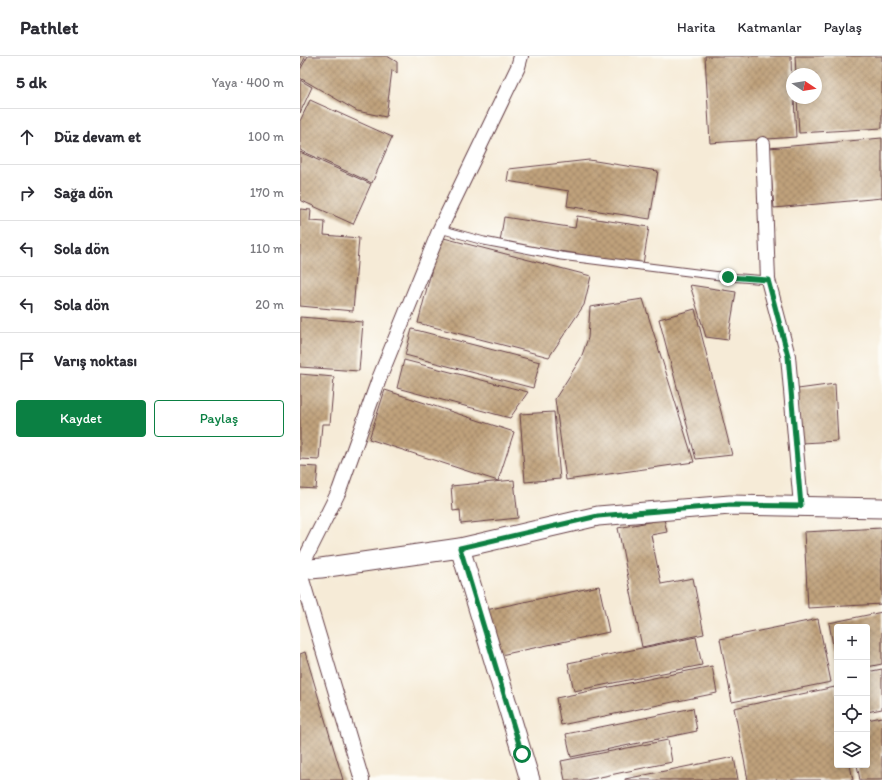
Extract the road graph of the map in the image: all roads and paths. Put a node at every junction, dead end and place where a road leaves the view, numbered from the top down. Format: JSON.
{"nodes":[{"id":1,"x":521,"y":56,"type":"edge"},
{"id":2,"x":763,"y":144,"type":"dead end"},
{"id":3,"x":440,"y":229,"type":"junction"},
{"id":4,"x":768,"y":280,"type":"junction"},
{"id":5,"x":801,"y":506,"type":"junction"},
{"id":6,"x":882,"y":508,"type":"edge"},
{"id":7,"x":460,"y":548,"type":"junction"},
{"id":8,"x":300,"y":571,"type":"edge"},
{"id":9,"x":362,"y":780,"type":"edge"},
{"id":10,"x":530,"y":780,"type":"edge"}],
"edges":[{"from":1,"to":3,"type":"street"},
{"from":2,"to":4,"type":"street"},
{"from":3,"to":4,"type":"lane"},
{"from":3,"to":8,"type":"street"},
{"from":4,"to":5,"type":"street"},
{"from":5,"to":6,"type":"street"},
{"from":5,"to":7,"type":"street"},
{"from":7,"to":8,"type":"street"},
{"from":7,"to":10,"type":"street"},
{"from":8,"to":9,"type":"street"}]}
